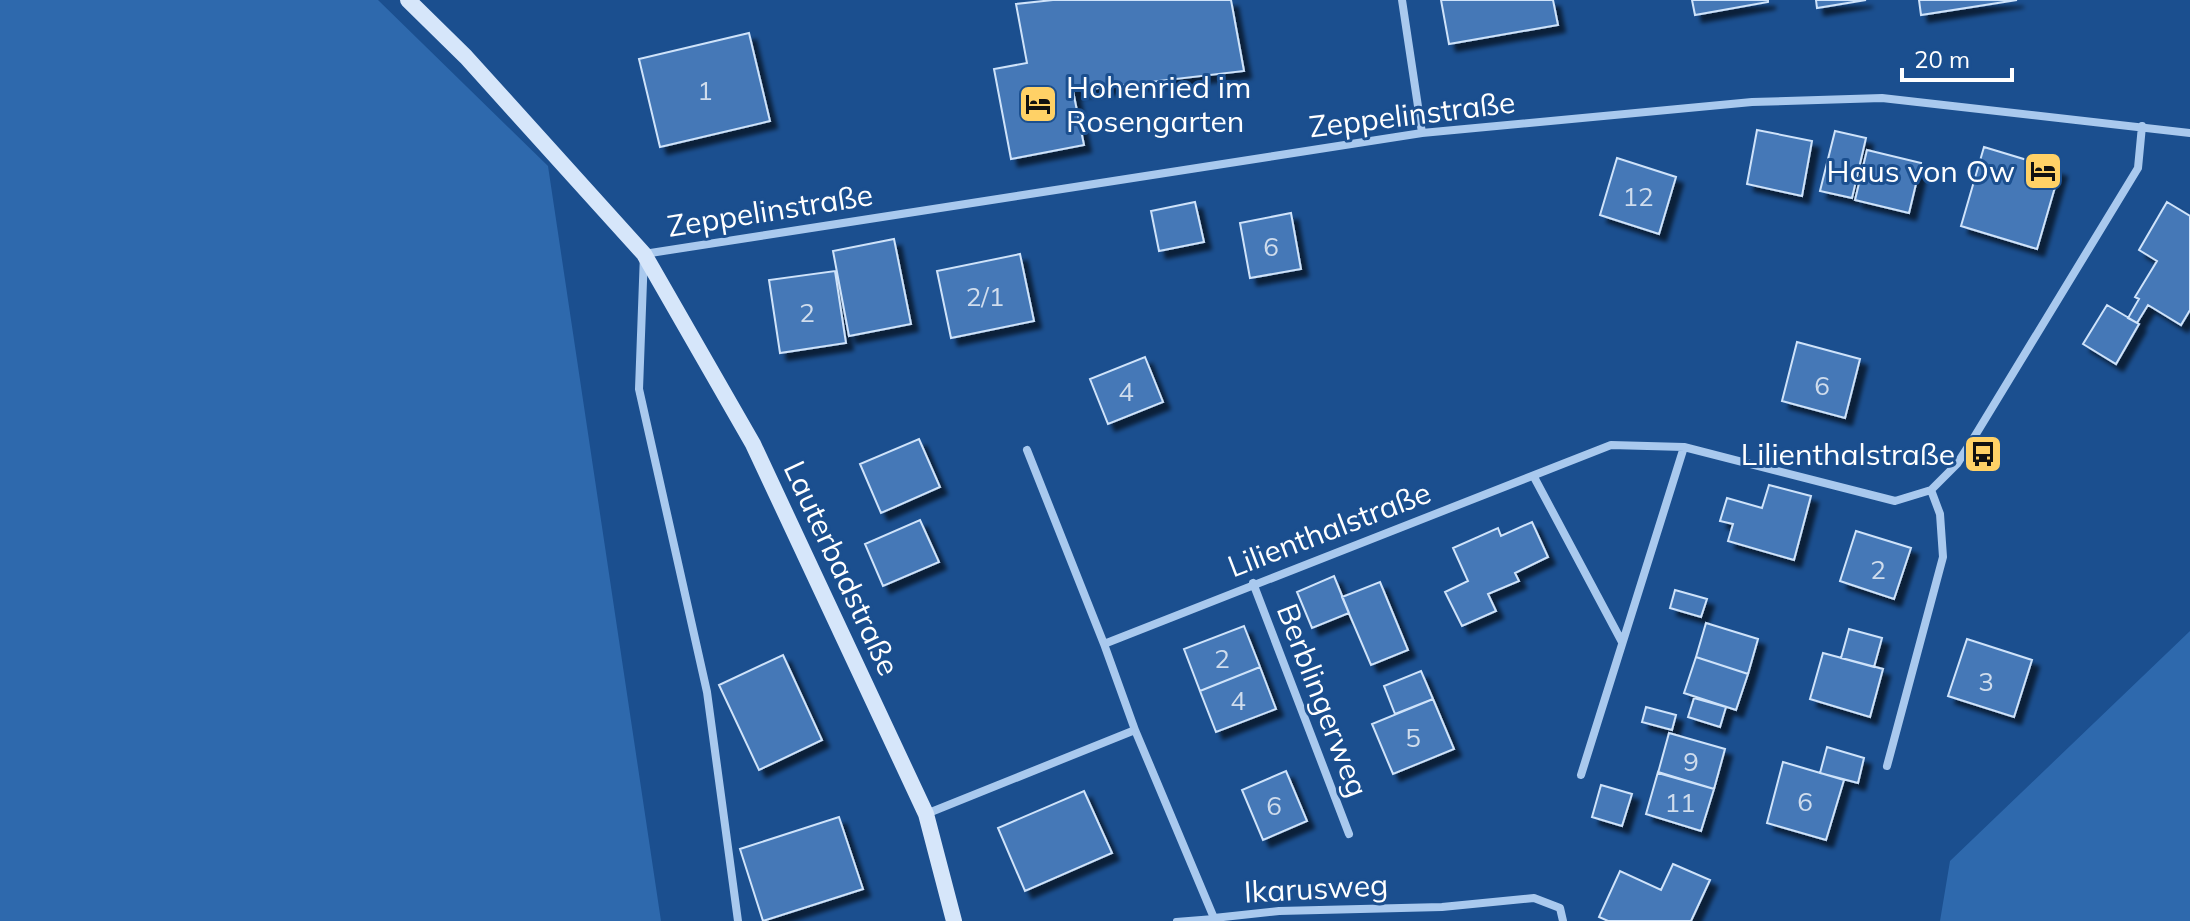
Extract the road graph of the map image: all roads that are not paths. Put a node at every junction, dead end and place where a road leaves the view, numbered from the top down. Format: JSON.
{"nodes":[{"id":1,"x":408,"y":0,"type":"edge"},
{"id":2,"x":1402,"y":0,"type":"edge"},
{"id":3,"x":2142,"y":126,"type":"junction"},
{"id":4,"x":1422,"y":133,"type":"junction"},
{"id":5,"x":2190,"y":133,"type":"edge"},
{"id":6,"x":644,"y":254,"type":"junction"},
{"id":7,"x":1684,"y":447,"type":"junction"},
{"id":8,"x":1027,"y":450,"type":"dead end"},
{"id":9,"x":1534,"y":477,"type":"junction"},
{"id":10,"x":1931,"y":490,"type":"junction"},
{"id":11,"x":1253,"y":583,"type":"junction"},
{"id":12,"x":1622,"y":642,"type":"junction"},
{"id":13,"x":1104,"y":644,"type":"junction"},
{"id":14,"x":1135,"y":730,"type":"junction"},
{"id":15,"x":1887,"y":766,"type":"dead end"},
{"id":16,"x":1581,"y":775,"type":"dead end"},
{"id":17,"x":926,"y":814,"type":"junction"},
{"id":18,"x":1349,"y":834,"type":"dead end"},
{"id":19,"x":1214,"y":918,"type":"junction"},
{"id":20,"x":738,"y":921,"type":"edge"},
{"id":21,"x":954,"y":921,"type":"edge"},
{"id":22,"x":1176,"y":921,"type":"edge"},
{"id":23,"x":1563,"y":921,"type":"edge"}],
"edges":[{"from":1,"to":6,"type":"main road","name":"Lauterbadstraße"},
{"from":2,"to":4,"type":"street"},
{"from":3,"to":4,"type":"street","name":"Zeppelinstraße"},
{"from":3,"to":5,"type":"street","name":"Zeppelinstraße"},
{"from":3,"to":10,"type":"street"},
{"from":4,"to":6,"type":"street","name":"Zeppelinstraße"},
{"from":6,"to":17,"type":"main road","name":"Lauterbadstraße"},
{"from":6,"to":20,"type":"street"},
{"from":7,"to":9,"type":"street","name":"Lilienthalstraße"},
{"from":7,"to":10,"type":"street","name":"Lilienthalstraße"},
{"from":7,"to":12,"type":"street"},
{"from":8,"to":13,"type":"street"},
{"from":9,"to":11,"type":"street","name":"Lilienthalstraße"},
{"from":9,"to":12,"type":"street"},
{"from":10,"to":15,"type":"street"},
{"from":11,"to":13,"type":"street","name":"Lilienthalstraße"},
{"from":11,"to":18,"type":"street","name":"Berblingerweg"},
{"from":12,"to":16,"type":"street"},
{"from":13,"to":14,"type":"street"},
{"from":14,"to":17,"type":"street"},
{"from":14,"to":19,"type":"street","name":"Ikarusweg"},
{"from":17,"to":21,"type":"main road","name":"Lauterbadstraße"},
{"from":19,"to":22,"type":"lane"},
{"from":19,"to":23,"type":"street","name":"Ikarusweg"}]}
